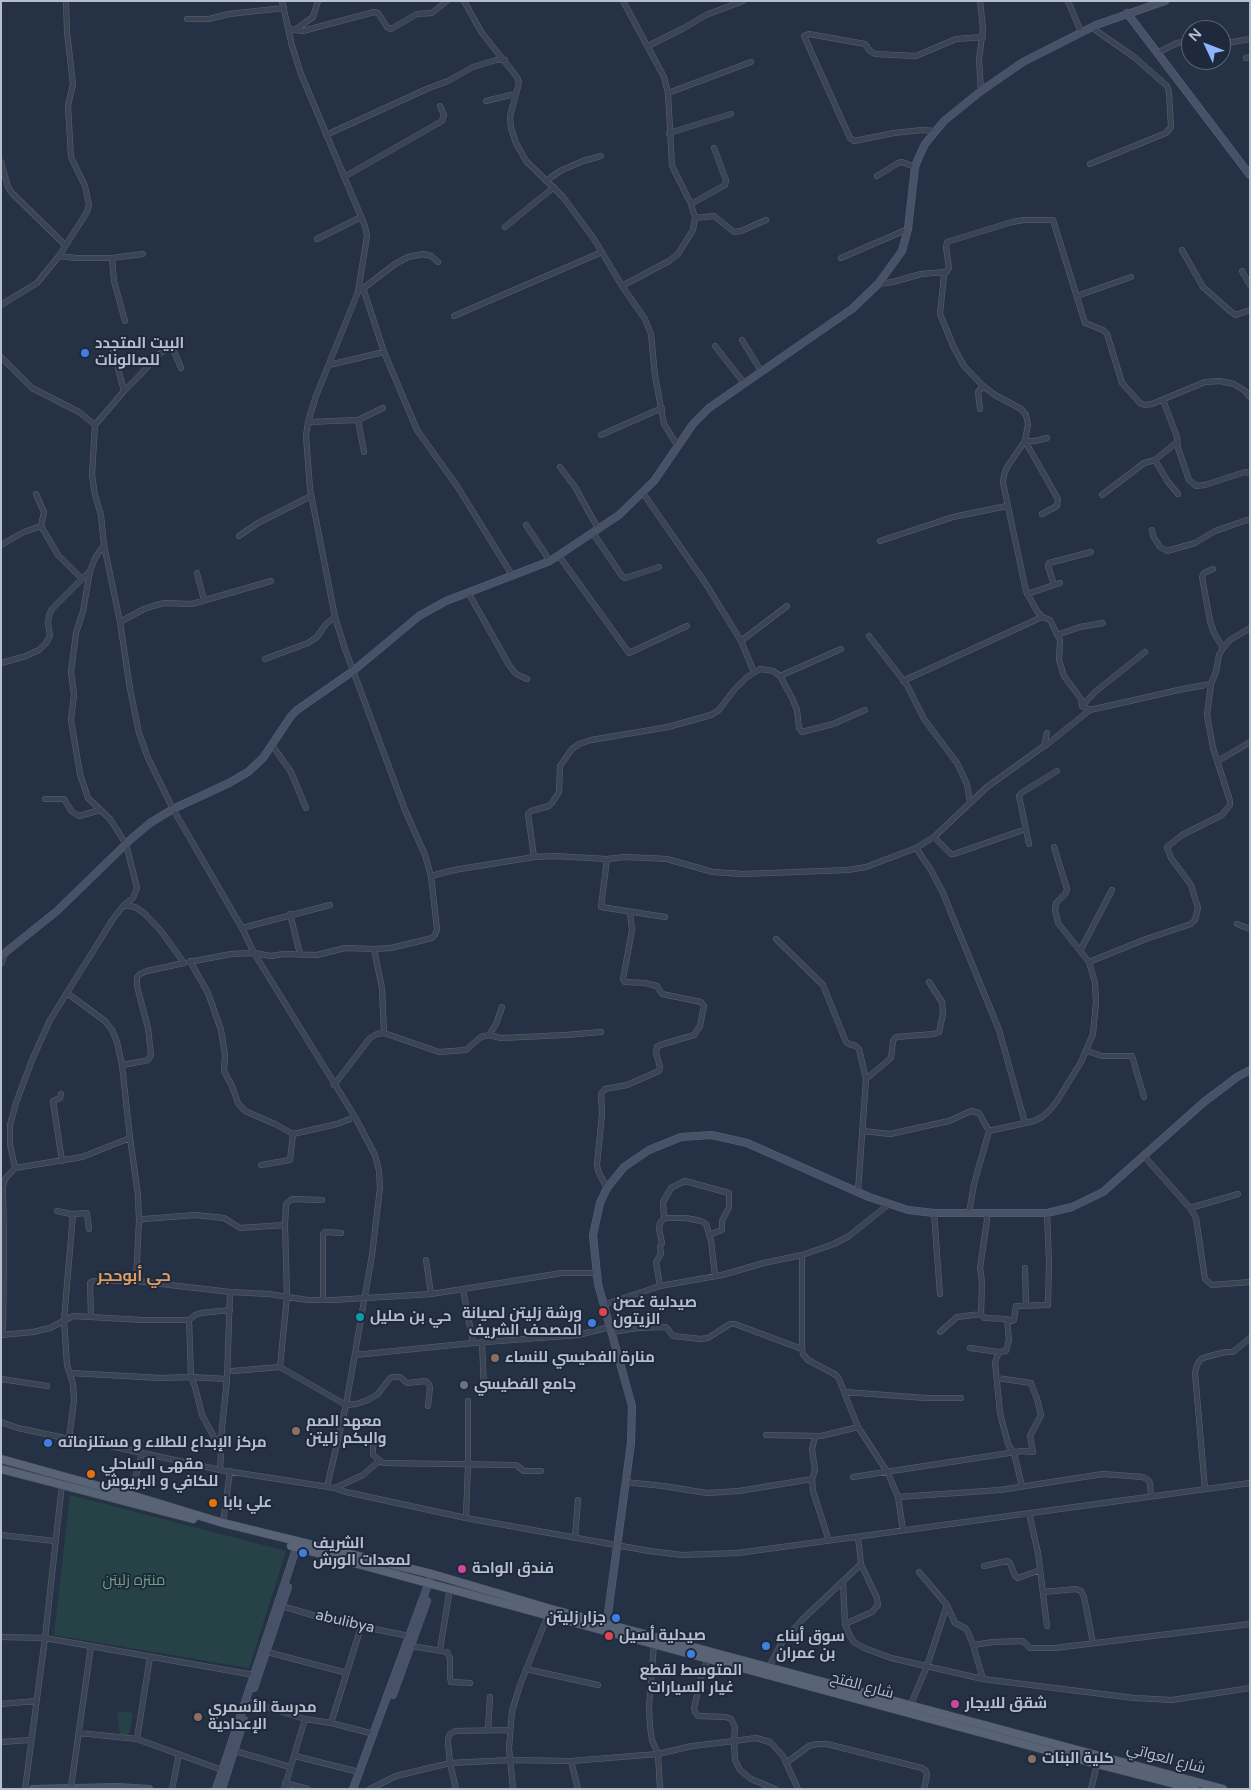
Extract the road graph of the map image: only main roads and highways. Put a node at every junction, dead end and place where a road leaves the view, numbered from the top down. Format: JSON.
{"nodes":[{"id":1,"x":1,"y":1459,"type":"edge"},
{"id":2,"x":1,"y":1468,"type":"edge"},
{"id":3,"x":300,"y":1546,"type":"junction"},
{"id":4,"x":433,"y":1579,"type":"junction"},
{"id":5,"x":606,"y":1627,"type":"junction"},
{"id":6,"x":709,"y":1655,"type":"junction"},
{"id":7,"x":991,"y":1726,"type":"junction"},
{"id":8,"x":989,"y":1734,"type":"junction"},
{"id":9,"x":1156,"y":1775,"type":"junction"},
{"id":10,"x":1195,"y":1789,"type":"edge"},
{"id":11,"x":1223,"y":1789,"type":"edge"}],
"edges":[{"from":1,"to":3,"type":"main road","name":"شارع العواتي"},
{"from":2,"to":3,"type":"main road"},
{"from":3,"to":4,"type":"main road","name":"شارع العواتي"},
{"from":4,"to":5,"type":"main road","name":"شارع العواتي"},
{"from":4,"to":5,"type":"main road","name":"شارع الفتح"},
{"from":5,"to":6,"type":"main road","name":"شارع العواتي"},
{"from":5,"to":6,"type":"main road","name":"شارع الفتح"},
{"from":6,"to":7,"type":"main road","name":"شارع العواتي"},
{"from":6,"to":8,"type":"main road","name":"شارع الفتح"},
{"from":7,"to":8,"type":"main road"},
{"from":7,"to":9,"type":"main road","name":"شارع العواتي"},
{"from":8,"to":9,"type":"main road","name":"شارع الفتح"},
{"from":9,"to":10,"type":"main road","name":"شارع الفتح"},
{"from":9,"to":11,"type":"main road","name":"شارع العواتي"}]}
